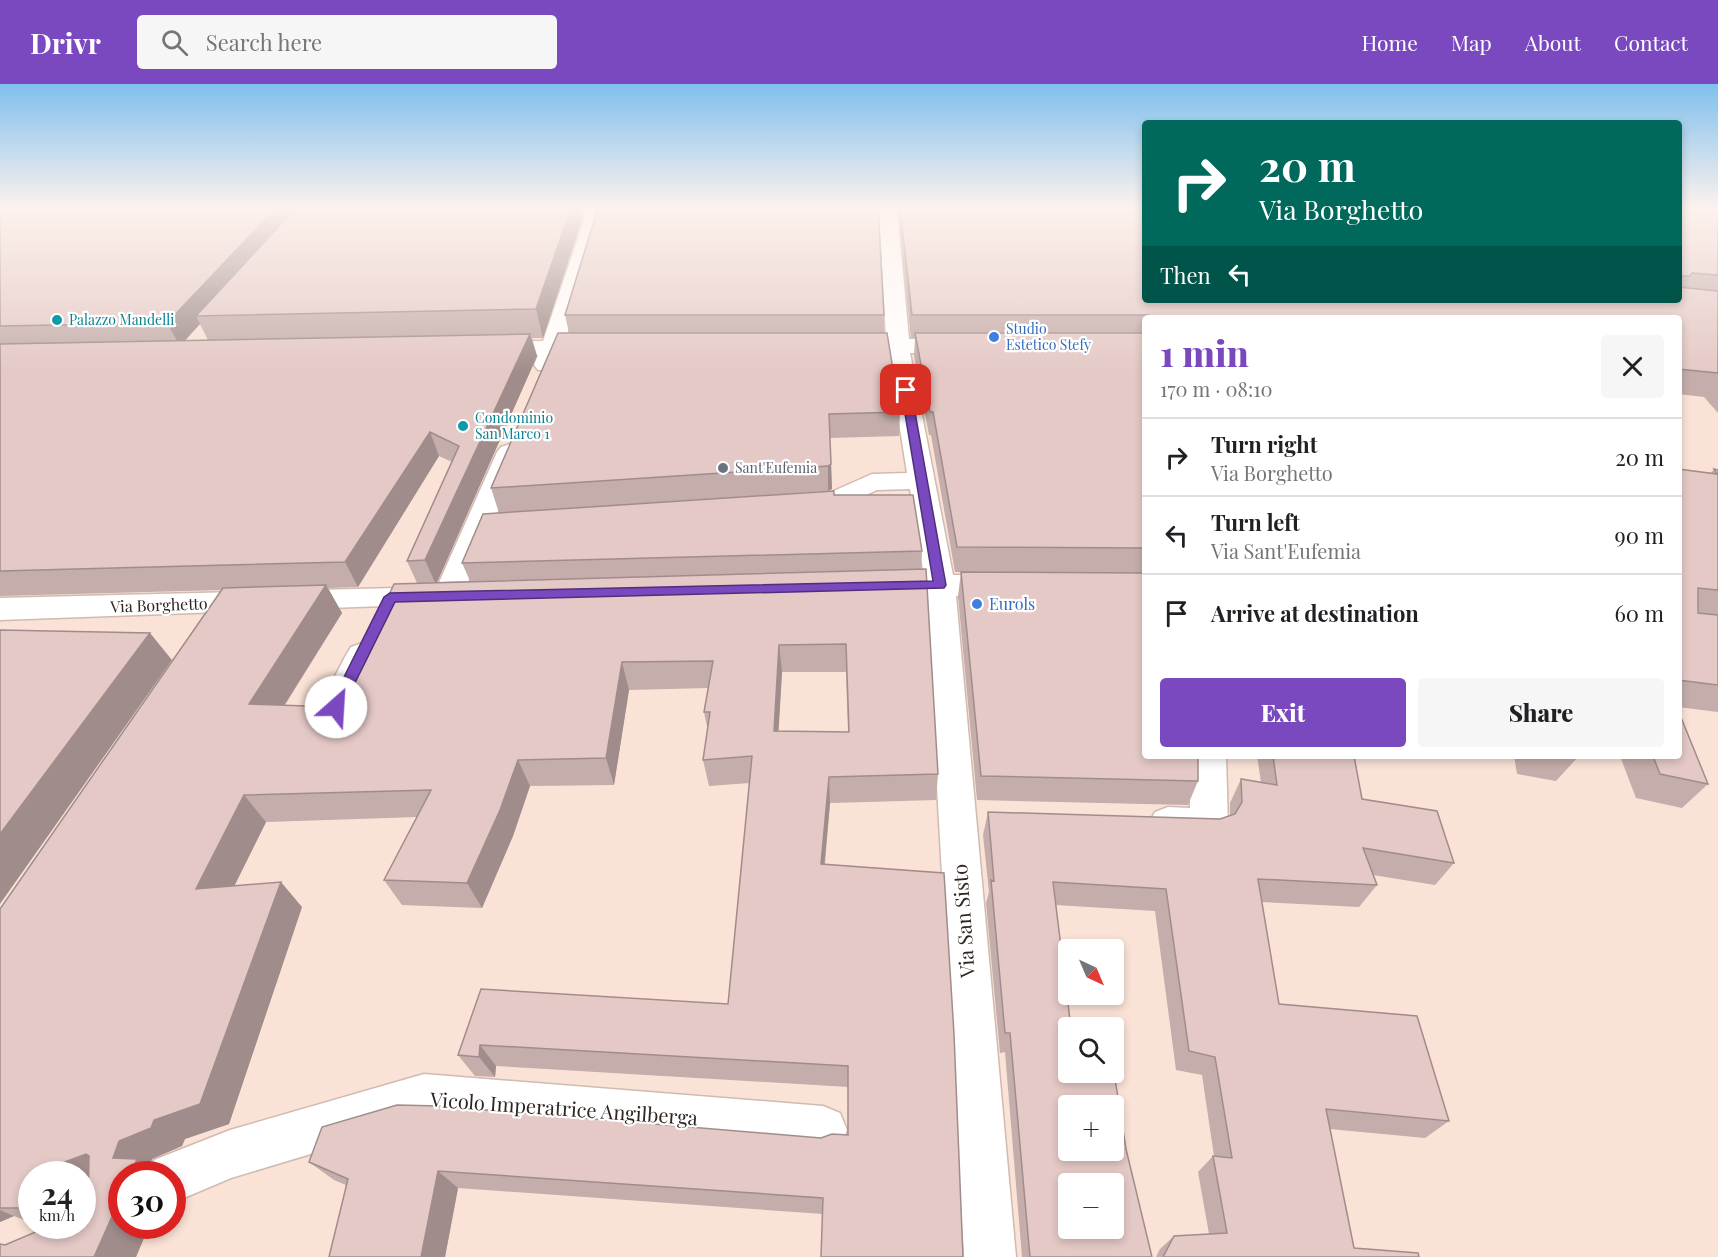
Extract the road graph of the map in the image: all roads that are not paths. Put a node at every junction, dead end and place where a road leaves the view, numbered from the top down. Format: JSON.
{"nodes":[{"id":1,"x":580,"y":263,"type":"edge"},
{"id":2,"x":892,"y":263,"type":"edge"},
{"id":3,"x":827,"y":346,"type":"edge"},
{"id":4,"x":898,"y":346,"type":"junction"},
{"id":5,"x":980,"y":346,"type":"edge"},
{"id":6,"x":554,"y":347,"type":"junction"},
{"id":7,"x":613,"y":347,"type":"edge"},
{"id":8,"x":471,"y":349,"type":"edge"},
{"id":9,"x":536,"y":389,"type":"edge"},
{"id":10,"x":518,"y":431,"type":"edge"},
{"id":11,"x":923,"y":480,"type":"junction"},
{"id":12,"x":775,"y":505,"type":"edge"},
{"id":13,"x":940,"y":585,"type":"junction"},
{"id":14,"x":1031,"y":585,"type":"edge"},
{"id":15,"x":858,"y":586,"type":"edge"},
{"id":16,"x":483,"y":595,"type":"edge"},
{"id":17,"x":448,"y":596,"type":"junction"},
{"id":18,"x":390,"y":597,"type":"junction"},
{"id":19,"x":231,"y":603,"type":"junction"},
{"id":20,"x":0,"y":609,"type":"edge"},
{"id":21,"x":211,"y":632,"type":"edge"},
{"id":22,"x":336,"y":707,"type":"edge"},
{"id":23,"x":1208,"y":759,"type":"edge"},
{"id":24,"x":1129,"y":822,"type":"edge"},
{"id":25,"x":823,"y":1130,"type":"dead end"},
{"id":26,"x":186,"y":1172,"type":"edge"},
{"id":27,"x":990,"y":1257,"type":"edge"}],
"edges":[{"from":1,"to":6,"type":"street"},
{"from":2,"to":4,"type":"street","name":"Via San Sisto"},
{"from":3,"to":4,"type":"street"},
{"from":4,"to":5,"type":"street"},
{"from":4,"to":11,"type":"street","name":"Via San Sisto"},
{"from":6,"to":7,"type":"street"},
{"from":6,"to":8,"type":"street"},
{"from":6,"to":9,"type":"street"},
{"from":10,"to":17,"type":"street"},
{"from":11,"to":12,"type":"street"},
{"from":11,"to":13,"type":"street","name":"Via San Sisto"},
{"from":13,"to":14,"type":"street"},
{"from":13,"to":15,"type":"street"},
{"from":13,"to":27,"type":"street","name":"Via San Sisto"},
{"from":16,"to":17,"type":"street","name":"Via Borghetto"},
{"from":17,"to":18,"type":"street","name":"Via Borghetto"},
{"from":18,"to":19,"type":"street","name":"Via Borghetto"},
{"from":18,"to":22,"type":"street"},
{"from":19,"to":20,"type":"street","name":"Via Borghetto"},
{"from":19,"to":21,"type":"street"},
{"from":23,"to":24,"type":"street"},
{"from":25,"to":26,"type":"street","name":"Vicolo Imperatrice Angilberga"}]}
